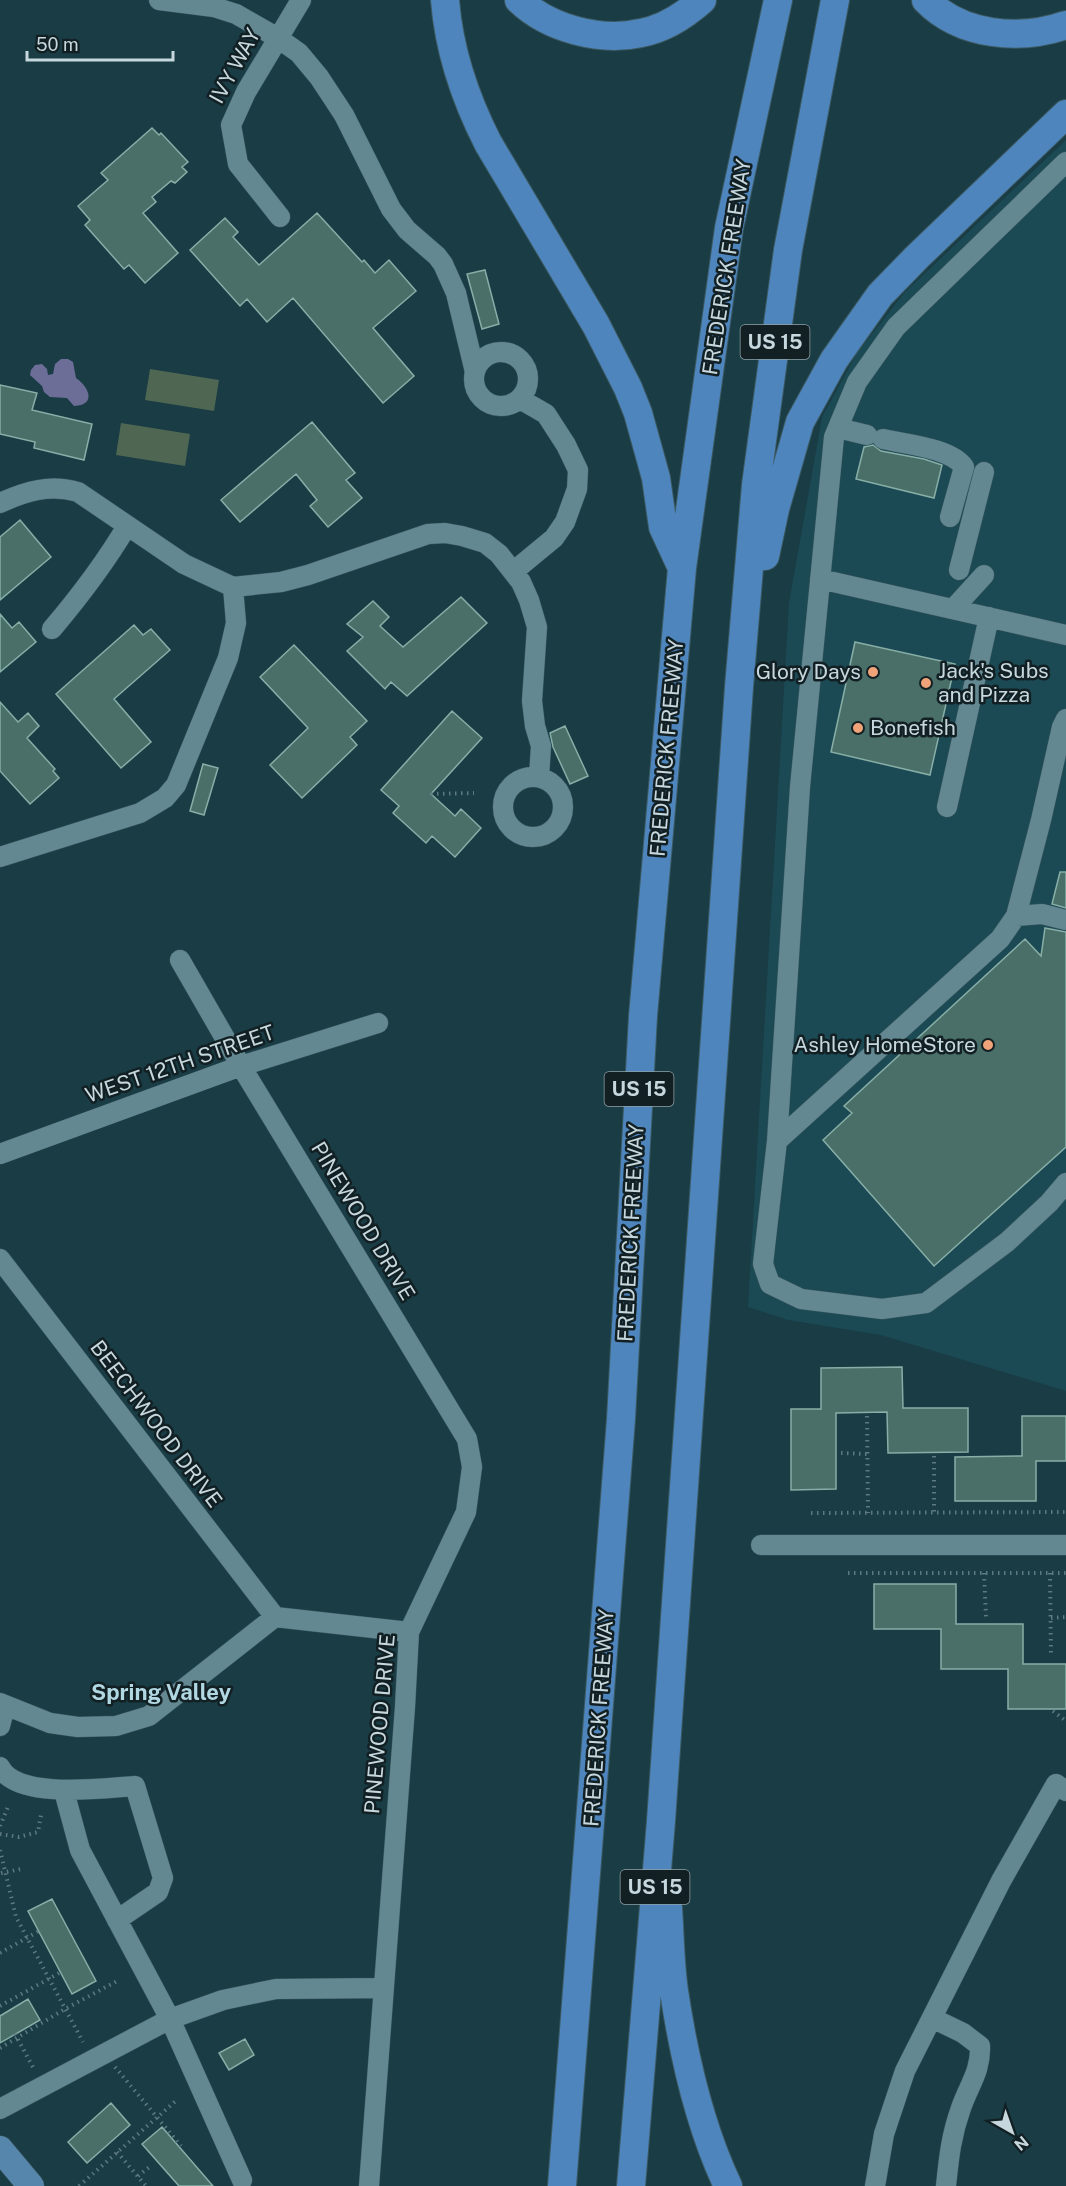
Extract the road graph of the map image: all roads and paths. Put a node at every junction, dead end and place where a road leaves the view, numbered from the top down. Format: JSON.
{"nodes":[{"id":1,"x":159,"y":0,"type":"edge"},
{"id":2,"x":301,"y":0,"type":"edge"},
{"id":3,"x":445,"y":0,"type":"edge"},
{"id":4,"x":519,"y":0,"type":"edge"},
{"id":5,"x":702,"y":0,"type":"edge"},
{"id":6,"x":778,"y":0,"type":"edge"},
{"id":7,"x":835,"y":0,"type":"edge"},
{"id":8,"x":926,"y":0,"type":"edge"},
{"id":9,"x":1066,"y":26,"type":"edge"},
{"id":10,"x":278,"y":38,"type":"junction"},
{"id":11,"x":1066,"y":114,"type":"edge"},
{"id":12,"x":1066,"y":162,"type":"edge"},
{"id":13,"x":280,"y":217,"type":"dead end"},
{"id":14,"x":475,"y":372,"type":"junction"},
{"id":15,"x":520,"y":399,"type":"junction"},
{"id":16,"x":838,"y":428,"type":"junction"},
{"id":17,"x":984,"y":472,"type":"dead end"},
{"id":18,"x":0,"y":503,"type":"edge"},
{"id":19,"x":950,"y":517,"type":"dead end"},
{"id":20,"x":127,"y":526,"type":"junction"},
{"id":21,"x":682,"y":568,"type":"junction"},
{"id":22,"x":959,"y":570,"type":"dead end"},
{"id":23,"x":514,"y":571,"type":"junction"},
{"id":24,"x":984,"y":575,"type":"dead end"},
{"id":25,"x":820,"y":579,"type":"junction"},
{"id":26,"x":233,"y":587,"type":"junction"},
{"id":27,"x":953,"y":609,"type":"junction"},
{"id":28,"x":989,"y":617,"type":"junction"},
{"id":29,"x":52,"y":629,"type":"dead end"},
{"id":30,"x":1066,"y":635,"type":"edge"},
{"id":31,"x":739,"y":687,"type":"junction"},
{"id":32,"x":1066,"y":719,"type":"edge"},
{"id":33,"x":539,"y":777,"type":"dead end"},
{"id":34,"x":431,"y":794,"type":"dead end"},
{"id":35,"x":474,"y":794,"type":"dead end"},
{"id":36,"x":946,"y":807,"type":"dead end"},
{"id":37,"x":0,"y":856,"type":"edge"},
{"id":38,"x":1016,"y":916,"type":"junction"},
{"id":39,"x":1066,"y":920,"type":"edge"},
{"id":40,"x":180,"y":960,"type":"dead end"},
{"id":41,"x":378,"y":1023,"type":"dead end"},
{"id":42,"x":241,"y":1066,"type":"junction"},
{"id":43,"x":777,"y":1141,"type":"junction"},
{"id":44,"x":0,"y":1154,"type":"edge"},
{"id":45,"x":1066,"y":1183,"type":"edge"},
{"id":46,"x":0,"y":1259,"type":"edge"},
{"id":47,"x":867,"y":1416,"type":"dead end"},
{"id":48,"x":841,"y":1454,"type":"dead end"},
{"id":49,"x":868,"y":1454,"type":"junction"},
{"id":50,"x":934,"y":1456,"type":"dead end"},
{"id":51,"x":1066,"y":1512,"type":"edge"},
{"id":52,"x":811,"y":1513,"type":"dead end"},
{"id":53,"x":868,"y":1513,"type":"junction"},
{"id":54,"x":934,"y":1513,"type":"junction"},
{"id":55,"x":761,"y":1545,"type":"dead end"},
{"id":56,"x":1066,"y":1545,"type":"edge"},
{"id":57,"x":984,"y":1573,"type":"junction"},
{"id":58,"x":1050,"y":1573,"type":"junction"},
{"id":59,"x":1066,"y":1573,"type":"edge"},
{"id":60,"x":848,"y":1574,"type":"dead end"},
{"id":61,"x":275,"y":1617,"type":"junction"},
{"id":62,"x":986,"y":1617,"type":"dead end"},
{"id":63,"x":1066,"y":1617,"type":"edge"},
{"id":64,"x":1051,"y":1618,"type":"junction"},
{"id":65,"x":409,"y":1632,"type":"junction"},
{"id":66,"x":1052,"y":1657,"type":"dead end"},
{"id":67,"x":3,"y":1704,"type":"edge"},
{"id":68,"x":1053,"y":1711,"type":"dead end"},
{"id":69,"x":1066,"y":1721,"type":"edge"},
{"id":70,"x":0,"y":1726,"type":"edge"},
{"id":71,"x":0,"y":1767,"type":"edge"},
{"id":72,"x":64,"y":1791,"type":"junction"},
{"id":73,"x":1066,"y":1791,"type":"edge"},
{"id":74,"x":8,"y":1807,"type":"dead end"},
{"id":75,"x":41,"y":1815,"type":"dead end"},
{"id":76,"x":661,"y":1821,"type":"junction"},
{"id":77,"x":0,"y":1826,"type":"edge"},
{"id":78,"x":0,"y":1834,"type":"edge"},
{"id":79,"x":0,"y":1850,"type":"edge"},
{"id":80,"x":21,"y":1869,"type":"dead end"},
{"id":81,"x":3,"y":1872,"type":"edge"},
{"id":82,"x":117,"y":1920,"type":"junction"},
{"id":83,"x":39,"y":1931,"type":"dead end"},
{"id":84,"x":27,"y":1938,"type":"junction"},
{"id":85,"x":0,"y":1952,"type":"edge"},
{"id":86,"x":61,"y":1972,"type":"dead end"},
{"id":87,"x":48,"y":1979,"type":"junction"},
{"id":88,"x":119,"y":1980,"type":"dead end"},
{"id":89,"x":384,"y":1988,"type":"junction"},
{"id":90,"x":0,"y":2006,"type":"edge"},
{"id":91,"x":64,"y":2009,"type":"junction"},
{"id":92,"x":932,"y":2018,"type":"junction"},
{"id":93,"x":170,"y":2019,"type":"junction"},
{"id":94,"x":16,"y":2036,"type":"junction"},
{"id":95,"x":83,"y":2042,"type":"dead end"},
{"id":96,"x":0,"y":2048,"type":"edge"},
{"id":97,"x":114,"y":2067,"type":"dead end"},
{"id":98,"x":34,"y":2069,"type":"dead end"},
{"id":99,"x":178,"y":2099,"type":"dead end"},
{"id":100,"x":0,"y":2109,"type":"edge"},
{"id":101,"x":157,"y":2118,"type":"junction"},
{"id":102,"x":181,"y":2146,"type":"dead end"},
{"id":103,"x":0,"y":2149,"type":"edge"},
{"id":104,"x":117,"y":2152,"type":"junction"},
{"id":105,"x":152,"y":2165,"type":"dead end"},
{"id":106,"x":138,"y":2176,"type":"junction"},
{"id":107,"x":242,"y":2180,"type":"dead end"},
{"id":108,"x":31,"y":2186,"type":"edge"},
{"id":109,"x":79,"y":2186,"type":"edge"},
{"id":110,"x":146,"y":2186,"type":"edge"},
{"id":111,"x":369,"y":2186,"type":"edge"},
{"id":112,"x":562,"y":2186,"type":"edge"},
{"id":113,"x":631,"y":2186,"type":"edge"},
{"id":114,"x":728,"y":2186,"type":"edge"},
{"id":115,"x":875,"y":2186,"type":"edge"},
{"id":116,"x":946,"y":2186,"type":"edge"}],
"edges":[{"from":1,"to":10,"type":"street"},
{"from":2,"to":10,"type":"street","name":"IVY WAY"},
{"from":3,"to":21,"type":"highway"},
{"from":4,"to":5,"type":"highway"},
{"from":6,"to":21,"type":"highway","name":"FREDERICK FREEWAY","number":"US 15"},
{"from":7,"to":31,"type":"highway","number":"US 15"},
{"from":8,"to":9,"type":"highway"},
{"from":10,"to":13,"type":"street","name":"IVY WAY"},
{"from":10,"to":14,"type":"street"},
{"from":11,"to":31,"type":"highway"},
{"from":12,"to":16,"type":"street"},
{"from":14,"to":15,"type":"street"},
{"from":14,"to":15,"type":"street"},
{"from":15,"to":23,"type":"street"},
{"from":16,"to":19,"type":"street"},
{"from":16,"to":25,"type":"street"},
{"from":17,"to":22,"type":"street"},
{"from":18,"to":20,"type":"street"},
{"from":20,"to":26,"type":"street"},
{"from":20,"to":29,"type":"street"},
{"from":21,"to":112,"type":"highway","name":"FREDERICK FREEWAY","number":"US 15"},
{"from":23,"to":26,"type":"street"},
{"from":23,"to":33,"type":"street"},
{"from":24,"to":27,"type":"street"},
{"from":25,"to":27,"type":"street"},
{"from":25,"to":43,"type":"street"},
{"from":26,"to":37,"type":"street"},
{"from":27,"to":28,"type":"street"},
{"from":28,"to":30,"type":"street"},
{"from":28,"to":36,"type":"street"},
{"from":31,"to":76,"type":"highway","number":"US 15"},
{"from":32,"to":38,"type":"street"},
{"from":34,"to":35,"type":"path"},
{"from":38,"to":39,"type":"street"},
{"from":38,"to":43,"type":"street"},
{"from":40,"to":42,"type":"street","name":"PINEWOOD DRIVE"},
{"from":41,"to":42,"type":"street","name":"WEST 12TH STREET"},
{"from":42,"to":44,"type":"street","name":"WEST 12TH STREET"},
{"from":42,"to":65,"type":"street","name":"PINEWOOD DRIVE"},
{"from":43,"to":45,"type":"street"},
{"from":46,"to":61,"type":"street","name":"BEECHWOOD DRIVE"},
{"from":47,"to":49,"type":"path"},
{"from":48,"to":49,"type":"path"},
{"from":49,"to":53,"type":"path"},
{"from":50,"to":54,"type":"path"},
{"from":51,"to":54,"type":"path"},
{"from":52,"to":53,"type":"path"},
{"from":53,"to":54,"type":"path"},
{"from":55,"to":56,"type":"street"},
{"from":57,"to":58,"type":"path"},
{"from":57,"to":60,"type":"path"},
{"from":57,"to":62,"type":"path"},
{"from":58,"to":59,"type":"path"},
{"from":58,"to":64,"type":"path"},
{"from":61,"to":65,"type":"street"},
{"from":61,"to":67,"type":"street"},
{"from":63,"to":64,"type":"path"},
{"from":64,"to":66,"type":"path"},
{"from":65,"to":89,"type":"street","name":"PINEWOOD DRIVE"},
{"from":67,"to":70,"type":"street"},
{"from":68,"to":69,"type":"path"},
{"from":71,"to":72,"type":"street"},
{"from":72,"to":82,"type":"street"},
{"from":72,"to":82,"type":"street"},
{"from":73,"to":92,"type":"street"},
{"from":74,"to":77,"type":"path"},
{"from":75,"to":78,"type":"path"},
{"from":76,"to":113,"type":"highway","number":"US 15"},
{"from":76,"to":114,"type":"highway"},
{"from":79,"to":81,"type":"path"},
{"from":80,"to":81,"type":"path"},
{"from":81,"to":84,"type":"path"},
{"from":82,"to":93,"type":"street"},
{"from":83,"to":84,"type":"path"},
{"from":84,"to":85,"type":"path"},
{"from":84,"to":87,"type":"path"},
{"from":86,"to":87,"type":"path"},
{"from":87,"to":90,"type":"path"},
{"from":87,"to":91,"type":"path"},
{"from":88,"to":91,"type":"path"},
{"from":89,"to":93,"type":"street"},
{"from":89,"to":111,"type":"street","name":"PINEWOOD DRIVE"},
{"from":91,"to":94,"type":"path"},
{"from":91,"to":95,"type":"path"},
{"from":92,"to":115,"type":"street"},
{"from":92,"to":116,"type":"street"},
{"from":93,"to":100,"type":"street"},
{"from":93,"to":107,"type":"street"},
{"from":94,"to":96,"type":"path"},
{"from":94,"to":98,"type":"path"},
{"from":97,"to":101,"type":"path"},
{"from":99,"to":101,"type":"path"},
{"from":101,"to":102,"type":"path"},
{"from":101,"to":104,"type":"path"},
{"from":103,"to":108,"type":"main road"},
{"from":104,"to":106,"type":"path"},
{"from":104,"to":109,"type":"path"},
{"from":105,"to":106,"type":"path"},
{"from":106,"to":110,"type":"path"}]}
